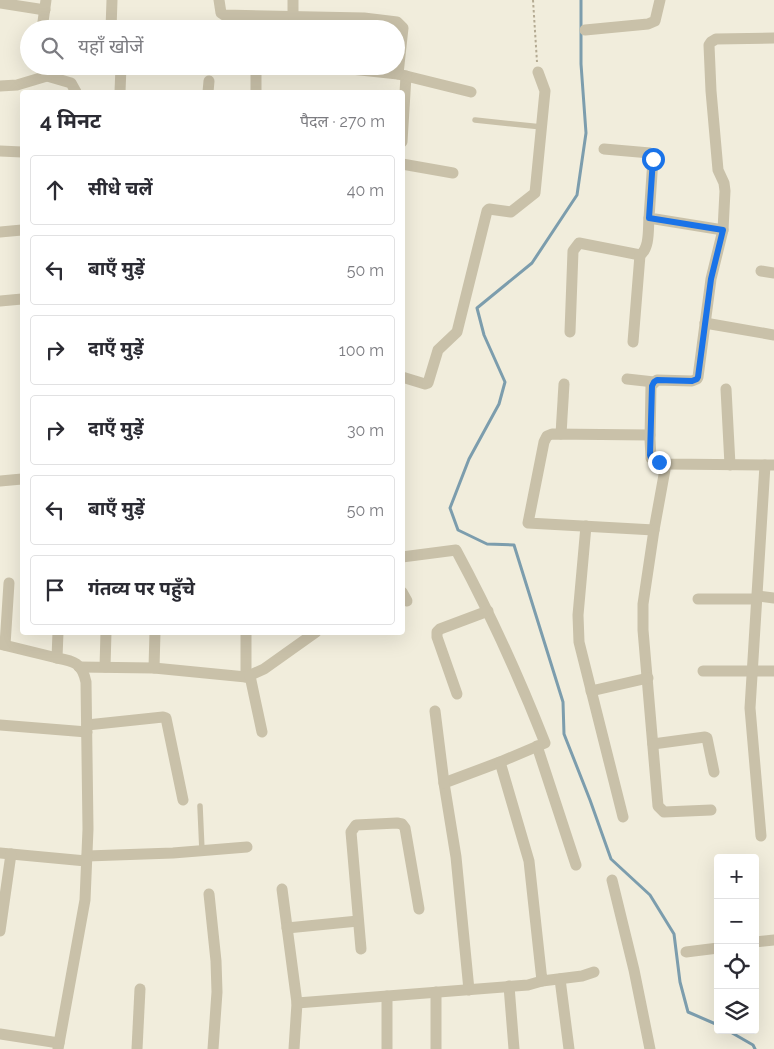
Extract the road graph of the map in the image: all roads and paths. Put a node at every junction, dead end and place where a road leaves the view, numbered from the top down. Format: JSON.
{"nodes":[{"id":1,"x":112,"y":0,"type":"edge"},
{"id":2,"x":219,"y":0,"type":"edge"},
{"id":3,"x":293,"y":0,"type":"edge"},
{"id":4,"x":533,"y":0,"type":"edge"},
{"id":5,"x":660,"y":0,"type":"edge"},
{"id":6,"x":0,"y":3,"type":"edge"},
{"id":7,"x":45,"y":5,"type":"edge"},
{"id":8,"x":293,"y":16,"type":"junction"},
{"id":9,"x":43,"y":20,"type":"edge"},
{"id":10,"x":111,"y":20,"type":"edge"},
{"id":11,"x":319,"y":20,"type":"edge"},
{"id":12,"x":585,"y":30,"type":"dead end"},
{"id":13,"x":774,"y":38,"type":"edge"},
{"id":14,"x":538,"y":72,"type":"joint"},
{"id":15,"x":121,"y":75,"type":"edge"},
{"id":16,"x":256,"y":75,"type":"edge"},
{"id":17,"x":402,"y":75,"type":"joint"},
{"id":18,"x":46,"y":76,"type":"joint"},
{"id":19,"x":0,"y":86,"type":"edge"},
{"id":20,"x":75,"y":90,"type":"edge"},
{"id":21,"x":120,"y":90,"type":"edge"},
{"id":22,"x":256,"y":90,"type":"edge"},
{"id":23,"x":402,"y":90,"type":"edge"},
{"id":24,"x":471,"y":92,"type":"dead end"},
{"id":25,"x":475,"y":120,"type":"dead end"},
{"id":26,"x":542,"y":127,"type":"junction"},
{"id":27,"x":604,"y":149,"type":"dead end"},
{"id":28,"x":0,"y":151,"type":"edge"},
{"id":29,"x":20,"y":152,"type":"edge"},
{"id":30,"x":405,"y":165,"type":"edge"},
{"id":31,"x":453,"y":173,"type":"dead end"},
{"id":32,"x":649,"y":218,"type":"junction"},
{"id":33,"x":20,"y":230,"type":"edge"},
{"id":34,"x":723,"y":230,"type":"junction"},
{"id":35,"x":0,"y":232,"type":"edge"},
{"id":36,"x":640,"y":255,"type":"junction"},
{"id":37,"x":761,"y":271,"type":"dead end"},
{"id":38,"x":774,"y":273,"type":"edge"},
{"id":39,"x":20,"y":299,"type":"edge"},
{"id":40,"x":0,"y":300,"type":"edge"},
{"id":41,"x":705,"y":323,"type":"junction"},
{"id":42,"x":570,"y":332,"type":"dead end"},
{"id":43,"x":774,"y":335,"type":"edge"},
{"id":44,"x":634,"y":342,"type":"dead end"},
{"id":45,"x":405,"y":379,"type":"edge"},
{"id":46,"x":627,"y":379,"type":"dead end"},
{"id":47,"x":654,"y":382,"type":"junction"},
{"id":48,"x":564,"y":384,"type":"dead end"},
{"id":49,"x":726,"y":389,"type":"dead end"},
{"id":50,"x":561,"y":434,"type":"junction"},
{"id":51,"x":650,"y":435,"type":"junction"},
{"id":52,"x":666,"y":464,"type":"junction"},
{"id":53,"x":730,"y":464,"type":"junction"},
{"id":54,"x":770,"y":465,"type":"edge"},
{"id":55,"x":20,"y":479,"type":"edge"},
{"id":56,"x":0,"y":481,"type":"edge"},
{"id":57,"x":586,"y":526,"type":"junction"},
{"id":58,"x":762,"y":529,"type":"junction"},
{"id":59,"x":654,"y":530,"type":"junction"},
{"id":60,"x":774,"y":530,"type":"edge"},
{"id":61,"x":405,"y":557,"type":"edge"},
{"id":62,"x":9,"y":583,"type":"dead end"},
{"id":63,"x":758,"y":598,"type":"junction"},
{"id":64,"x":774,"y":598,"type":"edge"},
{"id":65,"x":698,"y":599,"type":"dead end"},
{"id":66,"x":488,"y":611,"type":"junction"},
{"id":67,"x":58,"y":635,"type":"edge"},
{"id":68,"x":106,"y":635,"type":"edge"},
{"id":69,"x":155,"y":635,"type":"edge"},
{"id":70,"x":246,"y":635,"type":"edge"},
{"id":71,"x":312,"y":635,"type":"edge"},
{"id":72,"x":2,"y":645,"type":"edge"},
{"id":73,"x":57,"y":658,"type":"junction"},
{"id":74,"x":79,"y":667,"type":"junction"},
{"id":75,"x":105,"y":667,"type":"junction"},
{"id":76,"x":154,"y":668,"type":"junction"},
{"id":77,"x":703,"y":671,"type":"dead end"},
{"id":78,"x":752,"y":671,"type":"junction"},
{"id":79,"x":774,"y":672,"type":"edge"},
{"id":80,"x":248,"y":676,"type":"junction"},
{"id":81,"x":648,"y":678,"type":"junction"},
{"id":82,"x":591,"y":691,"type":"junction"},
{"id":83,"x":457,"y":694,"type":"dead end"},
{"id":84,"x":435,"y":711,"type":"dead end"},
{"id":85,"x":0,"y":725,"type":"edge"},
{"id":86,"x":87,"y":728,"type":"junction"},
{"id":87,"x":262,"y":732,"type":"dead end"},
{"id":88,"x":653,"y":744,"type":"junction"},
{"id":89,"x":537,"y":746,"type":"junction"},
{"id":90,"x":500,"y":762,"type":"junction"},
{"id":91,"x":714,"y":772,"type":"dead end"},
{"id":92,"x":444,"y":783,"type":"junction"},
{"id":93,"x":183,"y":800,"type":"dead end"},
{"id":94,"x":200,"y":806,"type":"dead end"},
{"id":95,"x":711,"y":810,"type":"dead end"},
{"id":96,"x":623,"y":817,"type":"dead end"},
{"id":97,"x":761,"y":836,"type":"dead end"},
{"id":98,"x":247,"y":847,"type":"dead end"},
{"id":99,"x":202,"y":851,"type":"junction"},
{"id":100,"x":5,"y":854,"type":"edge"},
{"id":101,"x":87,"y":858,"type":"junction"},
{"id":102,"x":576,"y":866,"type":"dead end"},
{"id":103,"x":612,"y":880,"type":"dead end"},
{"id":104,"x":282,"y":889,"type":"dead end"},
{"id":105,"x":209,"y":894,"type":"dead end"},
{"id":106,"x":419,"y":909,"type":"dead end"},
{"id":107,"x":358,"y":921,"type":"junction"},
{"id":108,"x":287,"y":928,"type":"junction"},
{"id":109,"x":0,"y":931,"type":"edge"},
{"id":110,"x":774,"y":940,"type":"edge"},
{"id":111,"x":759,"y":942,"type":"edge"},
{"id":112,"x":714,"y":948,"type":"edge"},
{"id":113,"x":361,"y":949,"type":"dead end"},
{"id":114,"x":686,"y":952,"type":"dead end"},
{"id":115,"x":594,"y":972,"type":"dead end"},
{"id":116,"x":560,"y":979,"type":"junction"},
{"id":117,"x":542,"y":981,"type":"junction"},
{"id":118,"x":509,"y":986,"type":"junction"},
{"id":119,"x":140,"y":989,"type":"dead end"},
{"id":120,"x":469,"y":990,"type":"junction"},
{"id":121,"x":436,"y":992,"type":"junction"},
{"id":122,"x":387,"y":996,"type":"junction"},
{"id":123,"x":297,"y":1003,"type":"junction"},
{"id":124,"x":0,"y":1034,"type":"edge"},
{"id":125,"x":58,"y":1046,"type":"edge"},
{"id":126,"x":137,"y":1049,"type":"edge"},
{"id":127,"x":213,"y":1049,"type":"edge"},
{"id":128,"x":294,"y":1049,"type":"edge"},
{"id":129,"x":387,"y":1049,"type":"edge"},
{"id":130,"x":436,"y":1049,"type":"edge"},
{"id":131,"x":514,"y":1049,"type":"edge"},
{"id":132,"x":569,"y":1049,"type":"edge"},
{"id":133,"x":650,"y":1049,"type":"edge"}],
"edges":[{"from":1,"to":10,"type":"street"},
{"from":2,"to":8,"type":"street"},
{"from":3,"to":8,"type":"street"},
{"from":4,"to":14,"type":"path"},
{"from":5,"to":12,"type":"street"},
{"from":6,"to":7,"type":"street"},
{"from":7,"to":9,"type":"street"},
{"from":8,"to":11,"type":"street"},
{"from":13,"to":34,"type":"street"},
{"from":14,"to":26,"type":"street"},
{"from":15,"to":21,"type":"street"},
{"from":16,"to":22,"type":"street"},
{"from":17,"to":23,"type":"street"},
{"from":17,"to":24,"type":"street"},
{"from":18,"to":19,"type":"street"},
{"from":18,"to":20,"type":"street"},
{"from":25,"to":26,"type":"lane"},
{"from":26,"to":45,"type":"street"},
{"from":27,"to":32,"type":"street"},
{"from":28,"to":29,"type":"street"},
{"from":30,"to":31,"type":"street"},
{"from":32,"to":34,"type":"street"},
{"from":32,"to":36,"type":"street"},
{"from":33,"to":35,"type":"street"},
{"from":34,"to":41,"type":"street"},
{"from":36,"to":42,"type":"street"},
{"from":36,"to":44,"type":"street"},
{"from":37,"to":38,"type":"street"},
{"from":39,"to":40,"type":"street"},
{"from":41,"to":43,"type":"street"},
{"from":41,"to":47,"type":"street"},
{"from":46,"to":47,"type":"street"},
{"from":47,"to":51,"type":"street"},
{"from":48,"to":50,"type":"street"},
{"from":49,"to":53,"type":"street"},
{"from":50,"to":51,"type":"street"},
{"from":50,"to":57,"type":"street"},
{"from":51,"to":52,"type":"street"},
{"from":52,"to":53,"type":"street"},
{"from":52,"to":59,"type":"street"},
{"from":53,"to":54,"type":"street"},
{"from":54,"to":58,"type":"street"},
{"from":55,"to":56,"type":"street"},
{"from":57,"to":59,"type":"street"},
{"from":57,"to":82,"type":"street"},
{"from":58,"to":60,"type":"street"},
{"from":58,"to":63,"type":"street"},
{"from":59,"to":81,"type":"street"},
{"from":61,"to":66,"type":"street"},
{"from":62,"to":72,"type":"street"},
{"from":63,"to":64,"type":"street"},
{"from":63,"to":65,"type":"street"},
{"from":63,"to":78,"type":"street"},
{"from":66,"to":83,"type":"street"},
{"from":66,"to":89,"type":"street"},
{"from":67,"to":73,"type":"street"},
{"from":68,"to":75,"type":"street"},
{"from":69,"to":76,"type":"street"},
{"from":70,"to":80,"type":"street"},
{"from":71,"to":80,"type":"street"},
{"from":72,"to":73,"type":"street"},
{"from":73,"to":74,"type":"street"},
{"from":74,"to":75,"type":"street"},
{"from":74,"to":86,"type":"street"},
{"from":75,"to":76,"type":"street"},
{"from":76,"to":80,"type":"street"},
{"from":77,"to":78,"type":"street"},
{"from":78,"to":79,"type":"street"},
{"from":78,"to":97,"type":"street"},
{"from":80,"to":87,"type":"street"},
{"from":81,"to":82,"type":"street"},
{"from":81,"to":88,"type":"street"},
{"from":82,"to":96,"type":"street"},
{"from":84,"to":92,"type":"street"},
{"from":85,"to":86,"type":"street"},
{"from":86,"to":93,"type":"street"},
{"from":86,"to":101,"type":"street"},
{"from":88,"to":91,"type":"street"},
{"from":88,"to":95,"type":"street"},
{"from":89,"to":90,"type":"street"},
{"from":89,"to":102,"type":"street"},
{"from":90,"to":92,"type":"street"},
{"from":90,"to":117,"type":"street"},
{"from":92,"to":120,"type":"street"},
{"from":94,"to":99,"type":"lane"},
{"from":98,"to":99,"type":"street"},
{"from":99,"to":101,"type":"street"},
{"from":100,"to":101,"type":"street"},
{"from":100,"to":109,"type":"street"},
{"from":101,"to":125,"type":"street"},
{"from":103,"to":133,"type":"street"},
{"from":104,"to":108,"type":"street"},
{"from":105,"to":127,"type":"street"},
{"from":106,"to":107,"type":"street"},
{"from":107,"to":108,"type":"street"},
{"from":107,"to":113,"type":"street"},
{"from":108,"to":123,"type":"street"},
{"from":110,"to":111,"type":"street"},
{"from":112,"to":114,"type":"street"},
{"from":115,"to":116,"type":"street"},
{"from":116,"to":117,"type":"street"},
{"from":116,"to":132,"type":"street"},
{"from":117,"to":118,"type":"street"},
{"from":118,"to":120,"type":"street"},
{"from":118,"to":131,"type":"street"},
{"from":119,"to":126,"type":"street"},
{"from":120,"to":121,"type":"street"},
{"from":121,"to":122,"type":"street"},
{"from":121,"to":130,"type":"street"},
{"from":122,"to":123,"type":"street"},
{"from":122,"to":129,"type":"street"},
{"from":123,"to":128,"type":"street"},
{"from":124,"to":125,"type":"street"}]}
